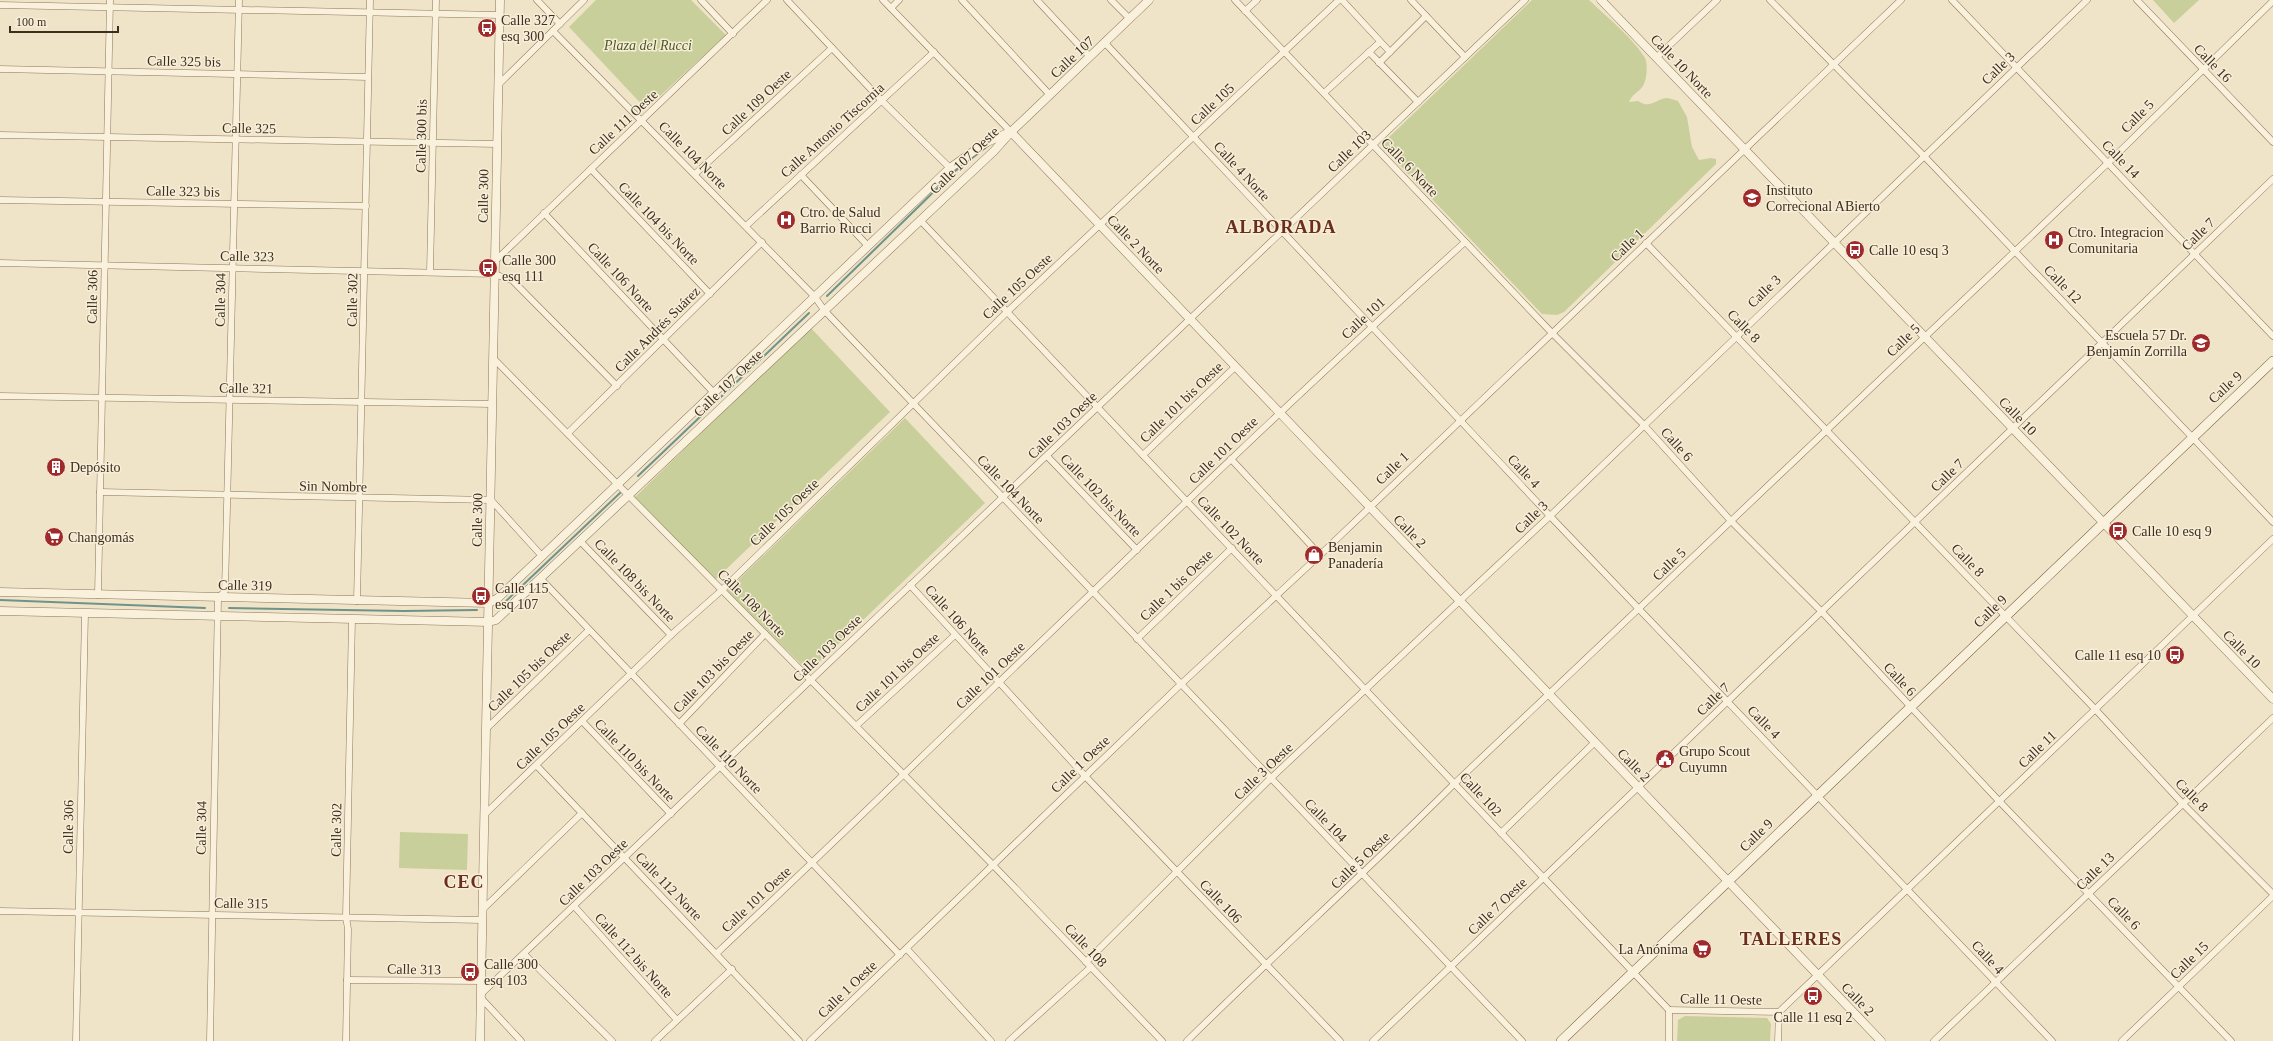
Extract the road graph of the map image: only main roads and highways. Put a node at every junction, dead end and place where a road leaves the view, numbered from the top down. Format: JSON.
{"nodes":[{"id":1,"x":2273,"y":361,"type":"edge"},
{"id":2,"x":1561,"y":1041,"type":"edge"}],
"edges":[{"from":1,"to":2,"type":"main road","name":"Calle 9"}]}
